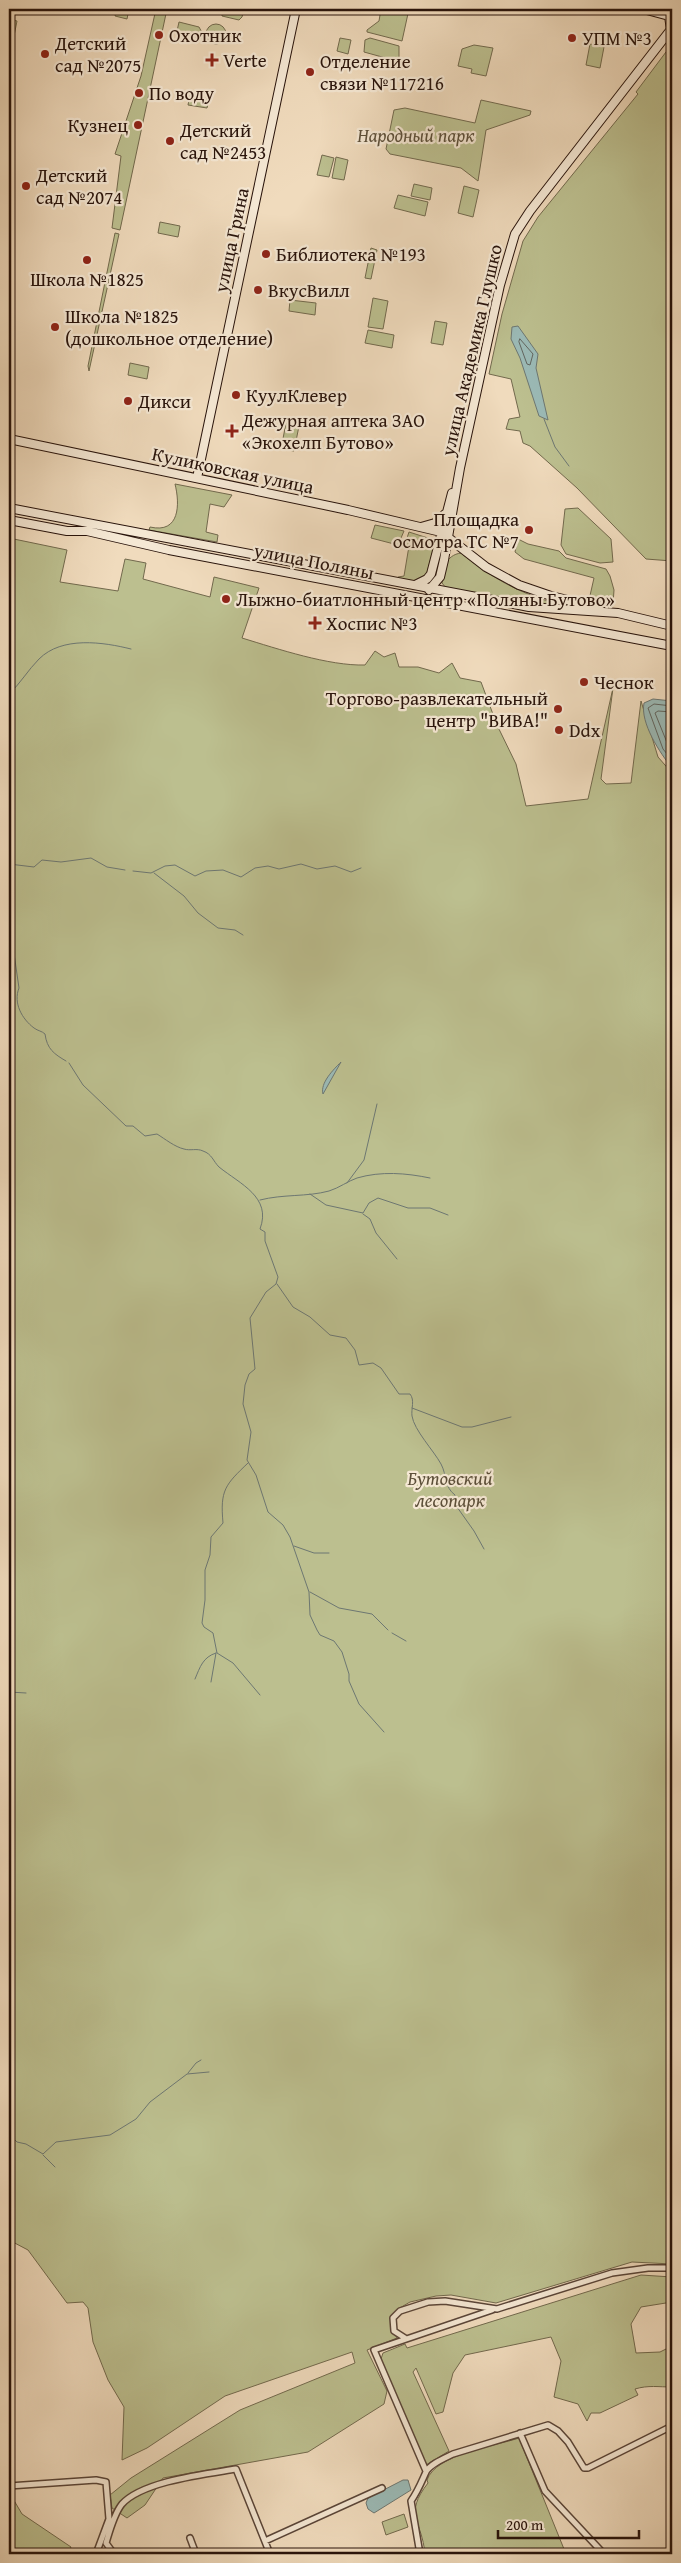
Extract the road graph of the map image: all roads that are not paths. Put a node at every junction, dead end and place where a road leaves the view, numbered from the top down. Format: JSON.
{"nodes":[{"id":1,"x":296,"y":9,"type":"edge"},
{"id":2,"x":643,"y":9,"type":"edge"},
{"id":3,"x":668,"y":9,"type":"edge"},
{"id":4,"x":655,"y":11,"type":"junction"},
{"id":5,"x":672,"y":29,"type":"edge"},
{"id":6,"x":9,"y":439,"type":"edge"},
{"id":7,"x":197,"y":478,"type":"junction"},
{"id":8,"x":457,"y":479,"type":"junction"},
{"id":9,"x":9,"y":508,"type":"edge"},
{"id":10,"x":446,"y":513,"type":"junction"},
{"id":11,"x":9,"y":520,"type":"edge"},
{"id":12,"x":422,"y":528,"type":"junction"},
{"id":13,"x":441,"y":532,"type":"junction"},
{"id":14,"x":448,"y":538,"type":"junction"},
{"id":15,"x":438,"y":547,"type":"junction"},
{"id":16,"x":431,"y":574,"type":"junction"},
{"id":17,"x":440,"y":577,"type":"junction"},
{"id":18,"x":414,"y":586,"type":"junction"},
{"id":19,"x":432,"y":589,"type":"junction"},
{"id":20,"x":447,"y":592,"type":"junction"},
{"id":21,"x":412,"y":596,"type":"junction"},
{"id":22,"x":441,"y":602,"type":"junction"},
{"id":23,"x":618,"y":612,"type":"junction"},
{"id":24,"x":672,"y":626,"type":"edge"},
{"id":25,"x":672,"y":646,"type":"edge"},
{"id":26,"x":672,"y":2268,"type":"edge"},
{"id":27,"x":497,"y":2308,"type":"junction"},
{"id":28,"x":405,"y":2338,"type":"junction"},
{"id":29,"x":672,"y":2426,"type":"edge"},
{"id":30,"x":520,"y":2433,"type":"junction"},
{"id":31,"x":426,"y":2471,"type":"junction"},
{"id":32,"x":9,"y":2486,"type":"edge"},
{"id":33,"x":382,"y":2488,"type":"dead end"},
{"id":34,"x":190,"y":2538,"type":"dead end"},
{"id":35,"x":265,"y":2541,"type":"junction"},
{"id":36,"x":96,"y":2554,"type":"edge"},
{"id":37,"x":114,"y":2554,"type":"edge"},
{"id":38,"x":196,"y":2554,"type":"edge"},
{"id":39,"x":270,"y":2554,"type":"edge"},
{"id":40,"x":420,"y":2554,"type":"edge"},
{"id":41,"x":604,"y":2554,"type":"edge"}],
"edges":[{"from":1,"to":7,"type":"street","name":"улица Грина"},
{"from":2,"to":4,"type":"street"},
{"from":3,"to":4,"type":"street"},
{"from":4,"to":5,"type":"street"},
{"from":5,"to":8,"type":"street","name":"улица Академика Глушко"},
{"from":6,"to":7,"type":"street","name":"Куликовская улица"},
{"from":7,"to":12,"type":"street","name":"Куликовская улица"},
{"from":8,"to":10,"type":"street"},
{"from":8,"to":14,"type":"street","name":"улица Академика Глушко"},
{"from":9,"to":18,"type":"street","name":"улица Поляны"},
{"from":10,"to":12,"type":"street"},
{"from":10,"to":13,"type":"street"},
{"from":11,"to":21,"type":"street","name":"улица Поляны"},
{"from":12,"to":13,"type":"street","name":"Куликовская улица"},
{"from":12,"to":15,"type":"street"},
{"from":13,"to":14,"type":"street","name":"Куликовская улица"},
{"from":13,"to":15,"type":"street"},
{"from":14,"to":15,"type":"street"},
{"from":14,"to":17,"type":"street","name":"улица Академика Глушко"},
{"from":14,"to":23,"type":"street","name":"Куликовская улица"},
{"from":15,"to":16,"type":"street"},
{"from":16,"to":18,"type":"street"},
{"from":16,"to":19,"type":"street"},
{"from":17,"to":19,"type":"street"},
{"from":17,"to":20,"type":"street"},
{"from":18,"to":19,"type":"street","name":"улица Поляны"},
{"from":19,"to":20,"type":"street","name":"улица Поляны"},
{"from":19,"to":21,"type":"street"},
{"from":19,"to":22,"type":"street"},
{"from":20,"to":23,"type":"street","name":"улица Поляны"},
{"from":21,"to":22,"type":"street","name":"улица Поляны"},
{"from":22,"to":25,"type":"street","name":"улица Поляны"},
{"from":23,"to":24,"type":"street","name":"улица Поляны"},
{"from":26,"to":27,"type":"street"},
{"from":27,"to":28,"type":"street"},
{"from":27,"to":28,"type":"street"},
{"from":28,"to":31,"type":"street"},
{"from":29,"to":30,"type":"street"},
{"from":30,"to":31,"type":"street"},
{"from":30,"to":41,"type":"street"},
{"from":31,"to":40,"type":"street"},
{"from":32,"to":36,"type":"street"},
{"from":33,"to":35,"type":"street"},
{"from":34,"to":38,"type":"street"},
{"from":35,"to":37,"type":"street"},
{"from":35,"to":39,"type":"street"}]}
